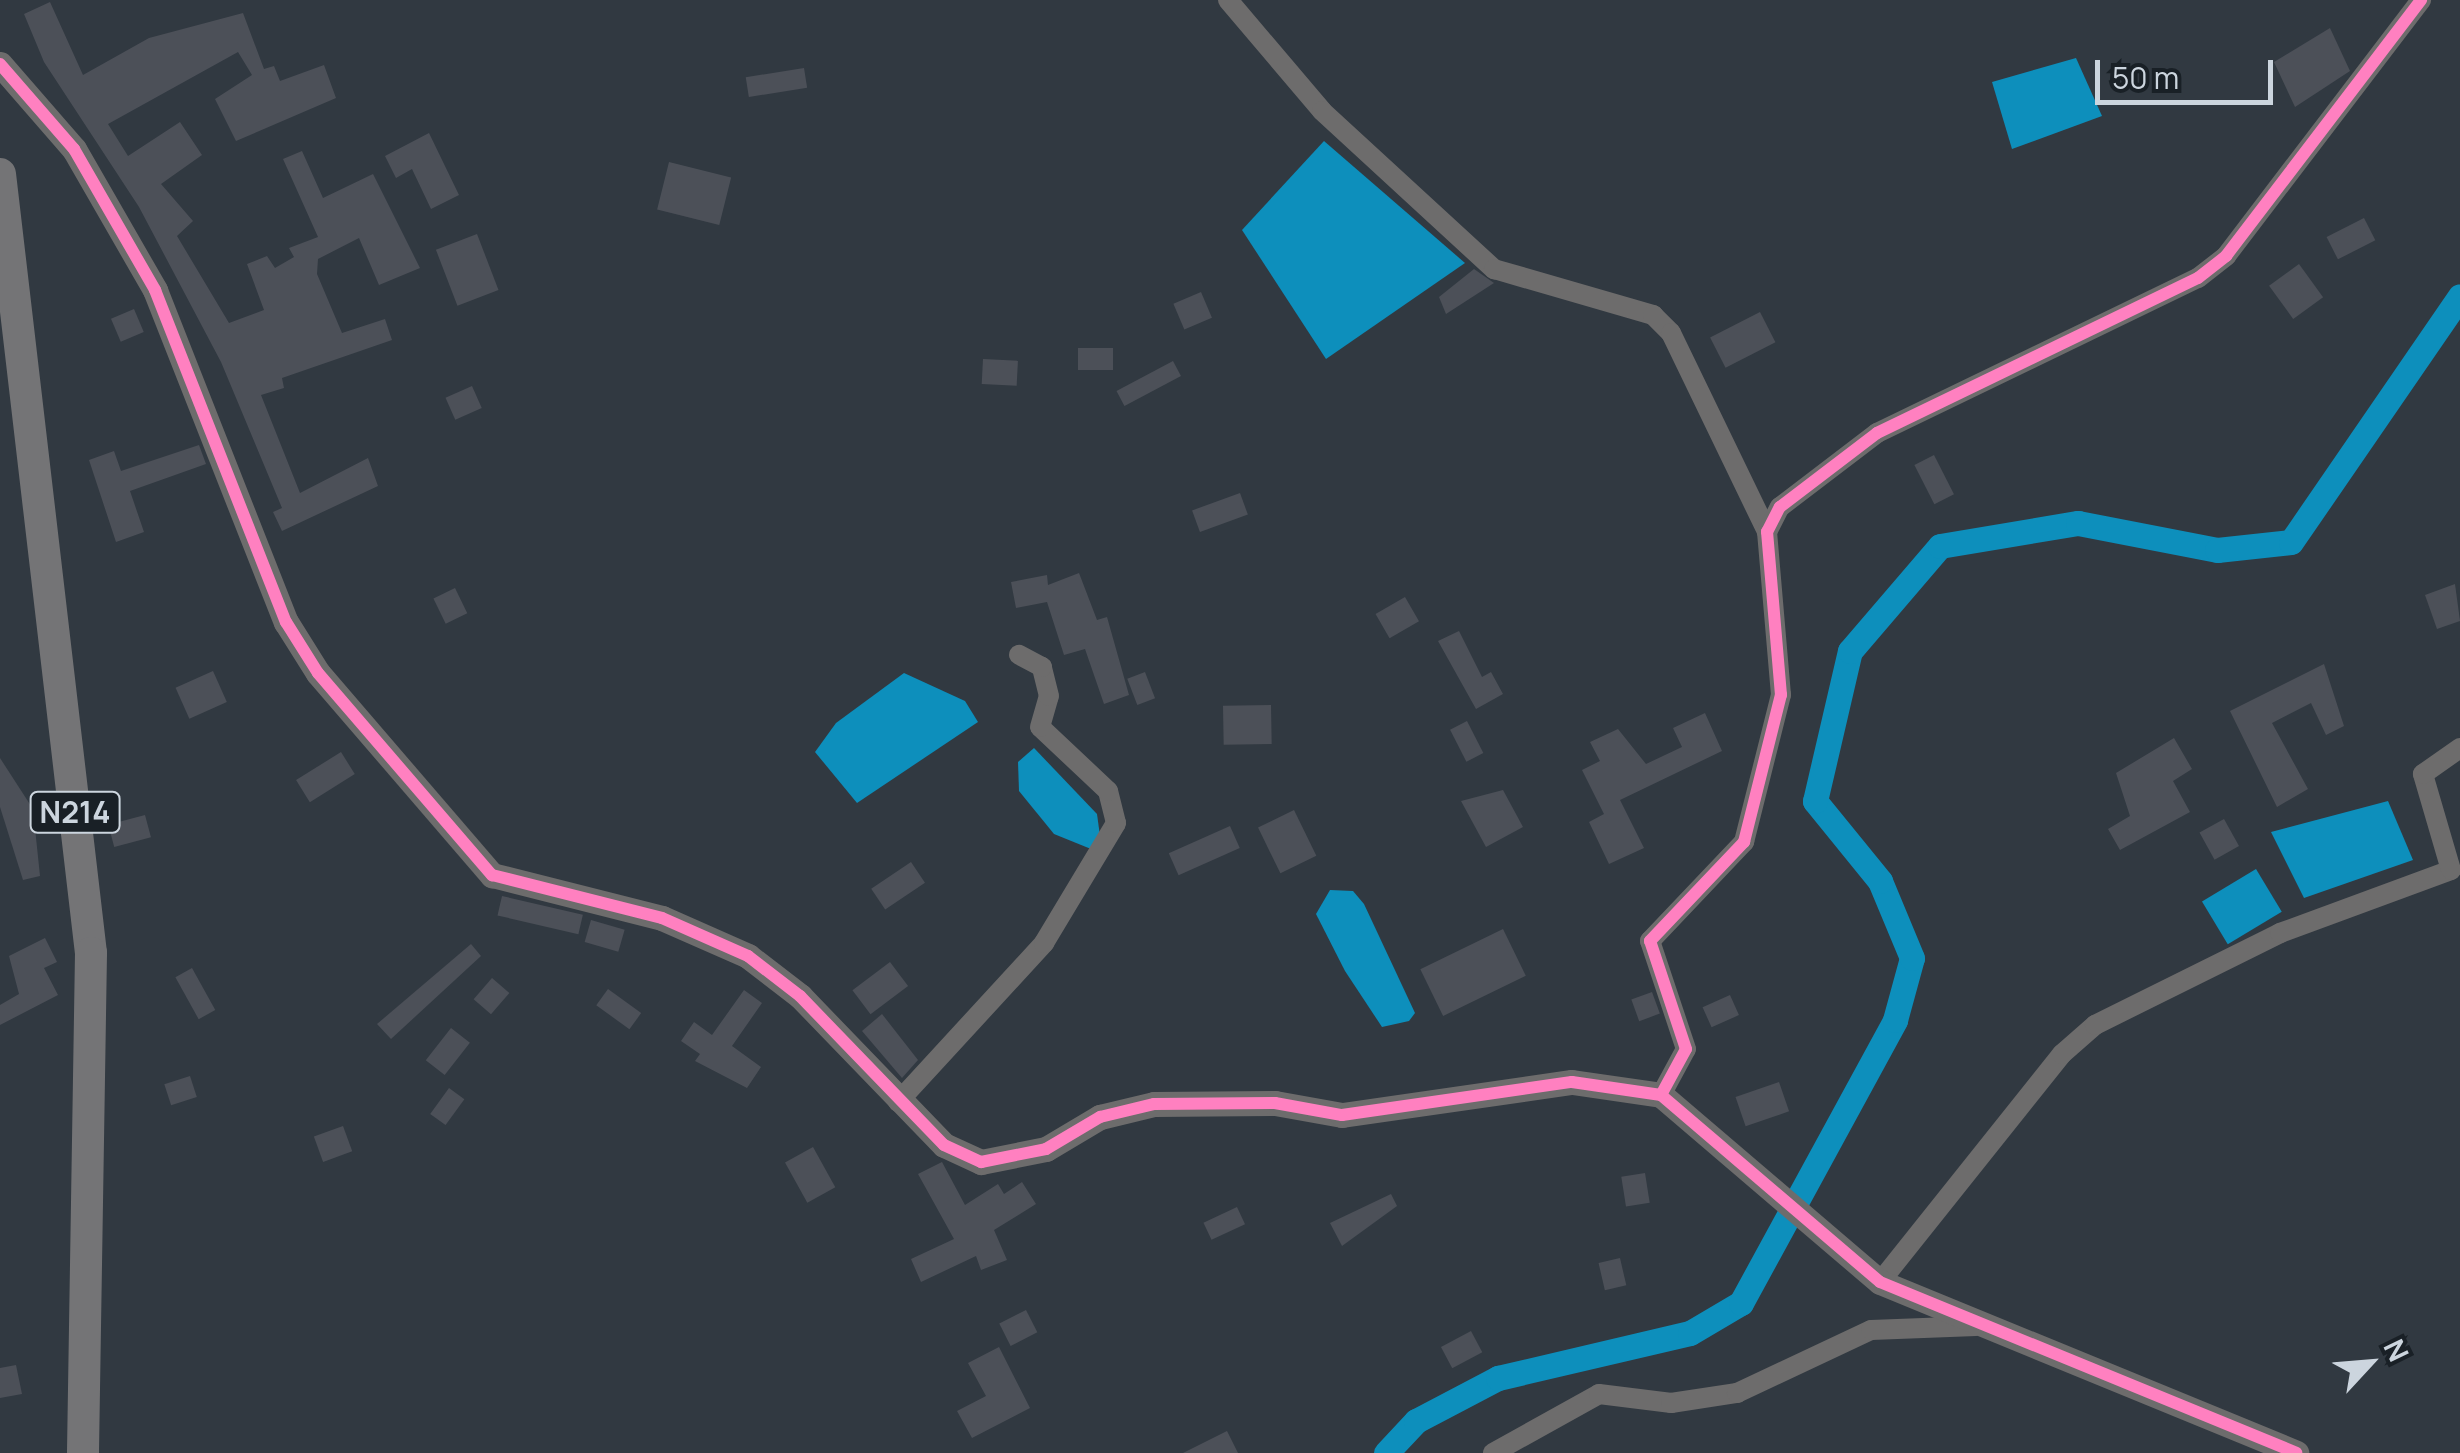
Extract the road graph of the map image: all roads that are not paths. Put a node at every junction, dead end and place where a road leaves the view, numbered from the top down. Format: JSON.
{"nodes":[{"id":1,"x":1228,"y":0,"type":"edge"},
{"id":2,"x":2420,"y":0,"type":"edge"},
{"id":3,"x":0,"y":64,"type":"edge"},
{"id":4,"x":0,"y":174,"type":"edge"},
{"id":5,"x":1767,"y":532,"type":"junction"},
{"id":6,"x":1019,"y":655,"type":"dead end"},
{"id":7,"x":2460,"y":748,"type":"edge"},
{"id":8,"x":1661,"y":1095,"type":"junction"},
{"id":9,"x":898,"y":1102,"type":"junction"},
{"id":10,"x":1880,"y":1282,"type":"junction"},
{"id":11,"x":1976,"y":1326,"type":"junction"},
{"id":12,"x":83,"y":1453,"type":"edge"},
{"id":13,"x":1493,"y":1453,"type":"edge"},
{"id":14,"x":2296,"y":1453,"type":"edge"}],
"edges":[{"from":1,"to":5,"type":"street"},
{"from":2,"to":5,"type":"street"},
{"from":3,"to":9,"type":"street"},
{"from":4,"to":12,"type":"highway","number":"N214"},
{"from":5,"to":8,"type":"street"},
{"from":6,"to":9,"type":"street"},
{"from":7,"to":10,"type":"street"},
{"from":8,"to":9,"type":"street"},
{"from":8,"to":10,"type":"street"},
{"from":10,"to":11,"type":"street"},
{"from":11,"to":13,"type":"street"},
{"from":11,"to":14,"type":"street"}]}
